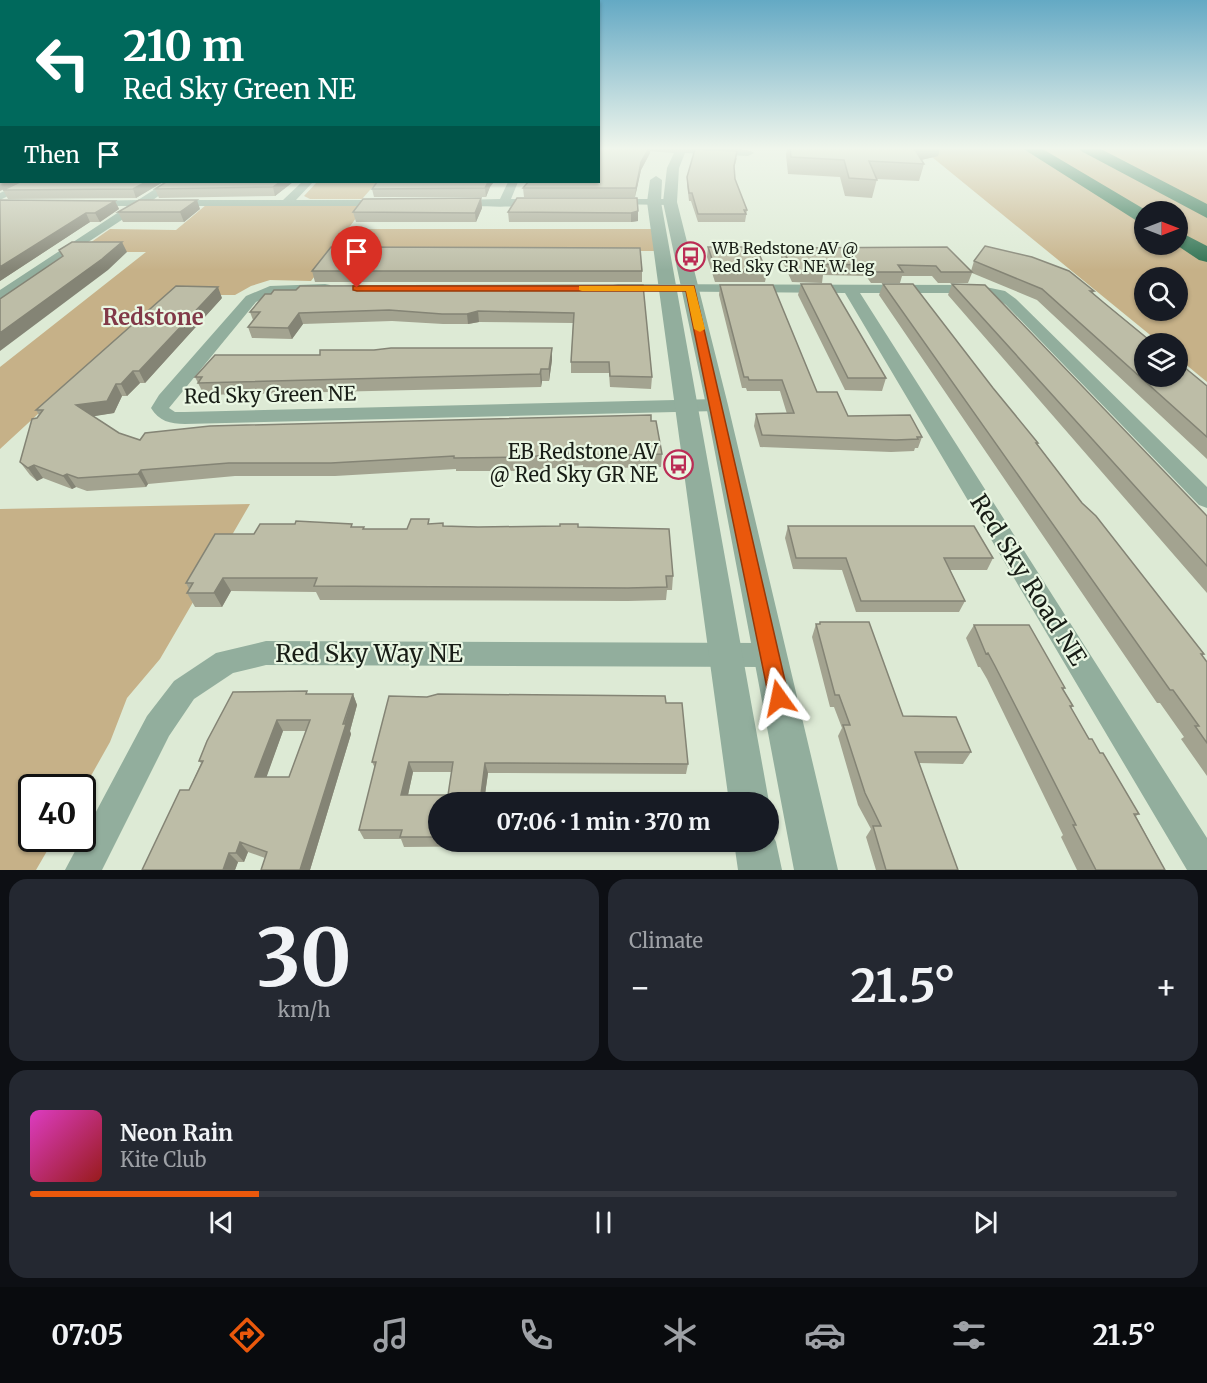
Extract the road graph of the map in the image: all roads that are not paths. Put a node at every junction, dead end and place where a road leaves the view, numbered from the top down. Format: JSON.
{"nodes":[{"id":1,"x":22,"y":189,"type":"edge"},
{"id":2,"x":162,"y":189,"type":"edge"},
{"id":3,"x":301,"y":189,"type":"edge"},
{"id":4,"x":510,"y":189,"type":"edge"},
{"id":5,"x":661,"y":189,"type":"edge"},
{"id":6,"x":666,"y":189,"type":"edge"},
{"id":7,"x":1096,"y":189,"type":"edge"},
{"id":8,"x":1163,"y":189,"type":"edge"},
{"id":9,"x":1179,"y":189,"type":"edge"},
{"id":10,"x":4,"y":202,"type":"edge"},
{"id":11,"x":286,"y":202,"type":"junction"},
{"id":12,"x":504,"y":202,"type":"junction"},
{"id":13,"x":557,"y":202,"type":"edge"},
{"id":14,"x":600,"y":202,"type":"edge"},
{"id":15,"x":662,"y":202,"type":"junction"},
{"id":16,"x":74,"y":203,"type":"edge"},
{"id":17,"x":140,"y":203,"type":"junction"},
{"id":18,"x":394,"y":203,"type":"edge"},
{"id":19,"x":450,"y":203,"type":"edge"},
{"id":20,"x":1207,"y":204,"type":"edge"},
{"id":21,"x":1134,"y":212,"type":"edge"},
{"id":22,"x":1207,"y":212,"type":"edge"},
{"id":23,"x":1188,"y":243,"type":"edge"},
{"id":24,"x":1207,"y":255,"type":"edge"},
{"id":25,"x":16,"y":284,"type":"junction"},
{"id":26,"x":0,"y":285,"type":"edge"},
{"id":27,"x":345,"y":288,"type":"edge"},
{"id":28,"x":604,"y":288,"type":"edge"},
{"id":29,"x":679,"y":288,"type":"junction"},
{"id":30,"x":850,"y":289,"type":"junction"},
{"id":31,"x":0,"y":296,"type":"edge"},
{"id":32,"x":717,"y":405,"type":"junction"},
{"id":33,"x":686,"y":406,"type":"junction"},
{"id":34,"x":1207,"y":500,"type":"edge"},
{"id":35,"x":726,"y":656,"type":"junction"},
{"id":36,"x":770,"y":656,"type":"junction"},
{"id":37,"x":747,"y":792,"type":"edge"},
{"id":38,"x":757,"y":852,"type":"edge"},
{"id":39,"x":83,"y":870,"type":"edge"},
{"id":40,"x":760,"y":870,"type":"edge"},
{"id":41,"x":816,"y":870,"type":"edge"},
{"id":42,"x":1207,"y":870,"type":"edge"}],
"edges":[{"from":1,"to":10,"type":"street"},
{"from":2,"to":17,"type":"street"},
{"from":3,"to":11,"type":"street"},
{"from":4,"to":12,"type":"street"},
{"from":5,"to":15,"type":"street"},
{"from":6,"to":15,"type":"street"},
{"from":7,"to":21,"type":"highway"},
{"from":8,"to":22,"type":"highway"},
{"from":9,"to":20,"type":"highway"},
{"from":11,"to":17,"type":"street"},
{"from":11,"to":18,"type":"street"},
{"from":12,"to":13,"type":"street"},
{"from":12,"to":19,"type":"street"},
{"from":14,"to":15,"type":"street"},
{"from":15,"to":29,"type":"street"},
{"from":16,"to":17,"type":"street"},
{"from":17,"to":25,"type":"street"},
{"from":23,"to":24,"type":"highway"},
{"from":25,"to":26,"type":"street"},
{"from":25,"to":31,"type":"street"},
{"from":27,"to":33,"type":"street","name":"Red Sky Green NE"},
{"from":28,"to":29,"type":"street"},
{"from":29,"to":30,"type":"street"},
{"from":29,"to":32,"type":"street"},
{"from":29,"to":33,"type":"street"},
{"from":30,"to":34,"type":"street"},
{"from":30,"to":42,"type":"street","name":"Red Sky Road NE"},
{"from":32,"to":33,"type":"street","name":"Red Sky Green NE"},
{"from":32,"to":36,"type":"street"},
{"from":33,"to":35,"type":"street"},
{"from":35,"to":36,"type":"street","name":"Red Sky Way NE"},
{"from":35,"to":37,"type":"street"},
{"from":35,"to":39,"type":"street","name":"Red Sky Way NE"},
{"from":36,"to":41,"type":"street"},
{"from":38,"to":40,"type":"street"}]}
